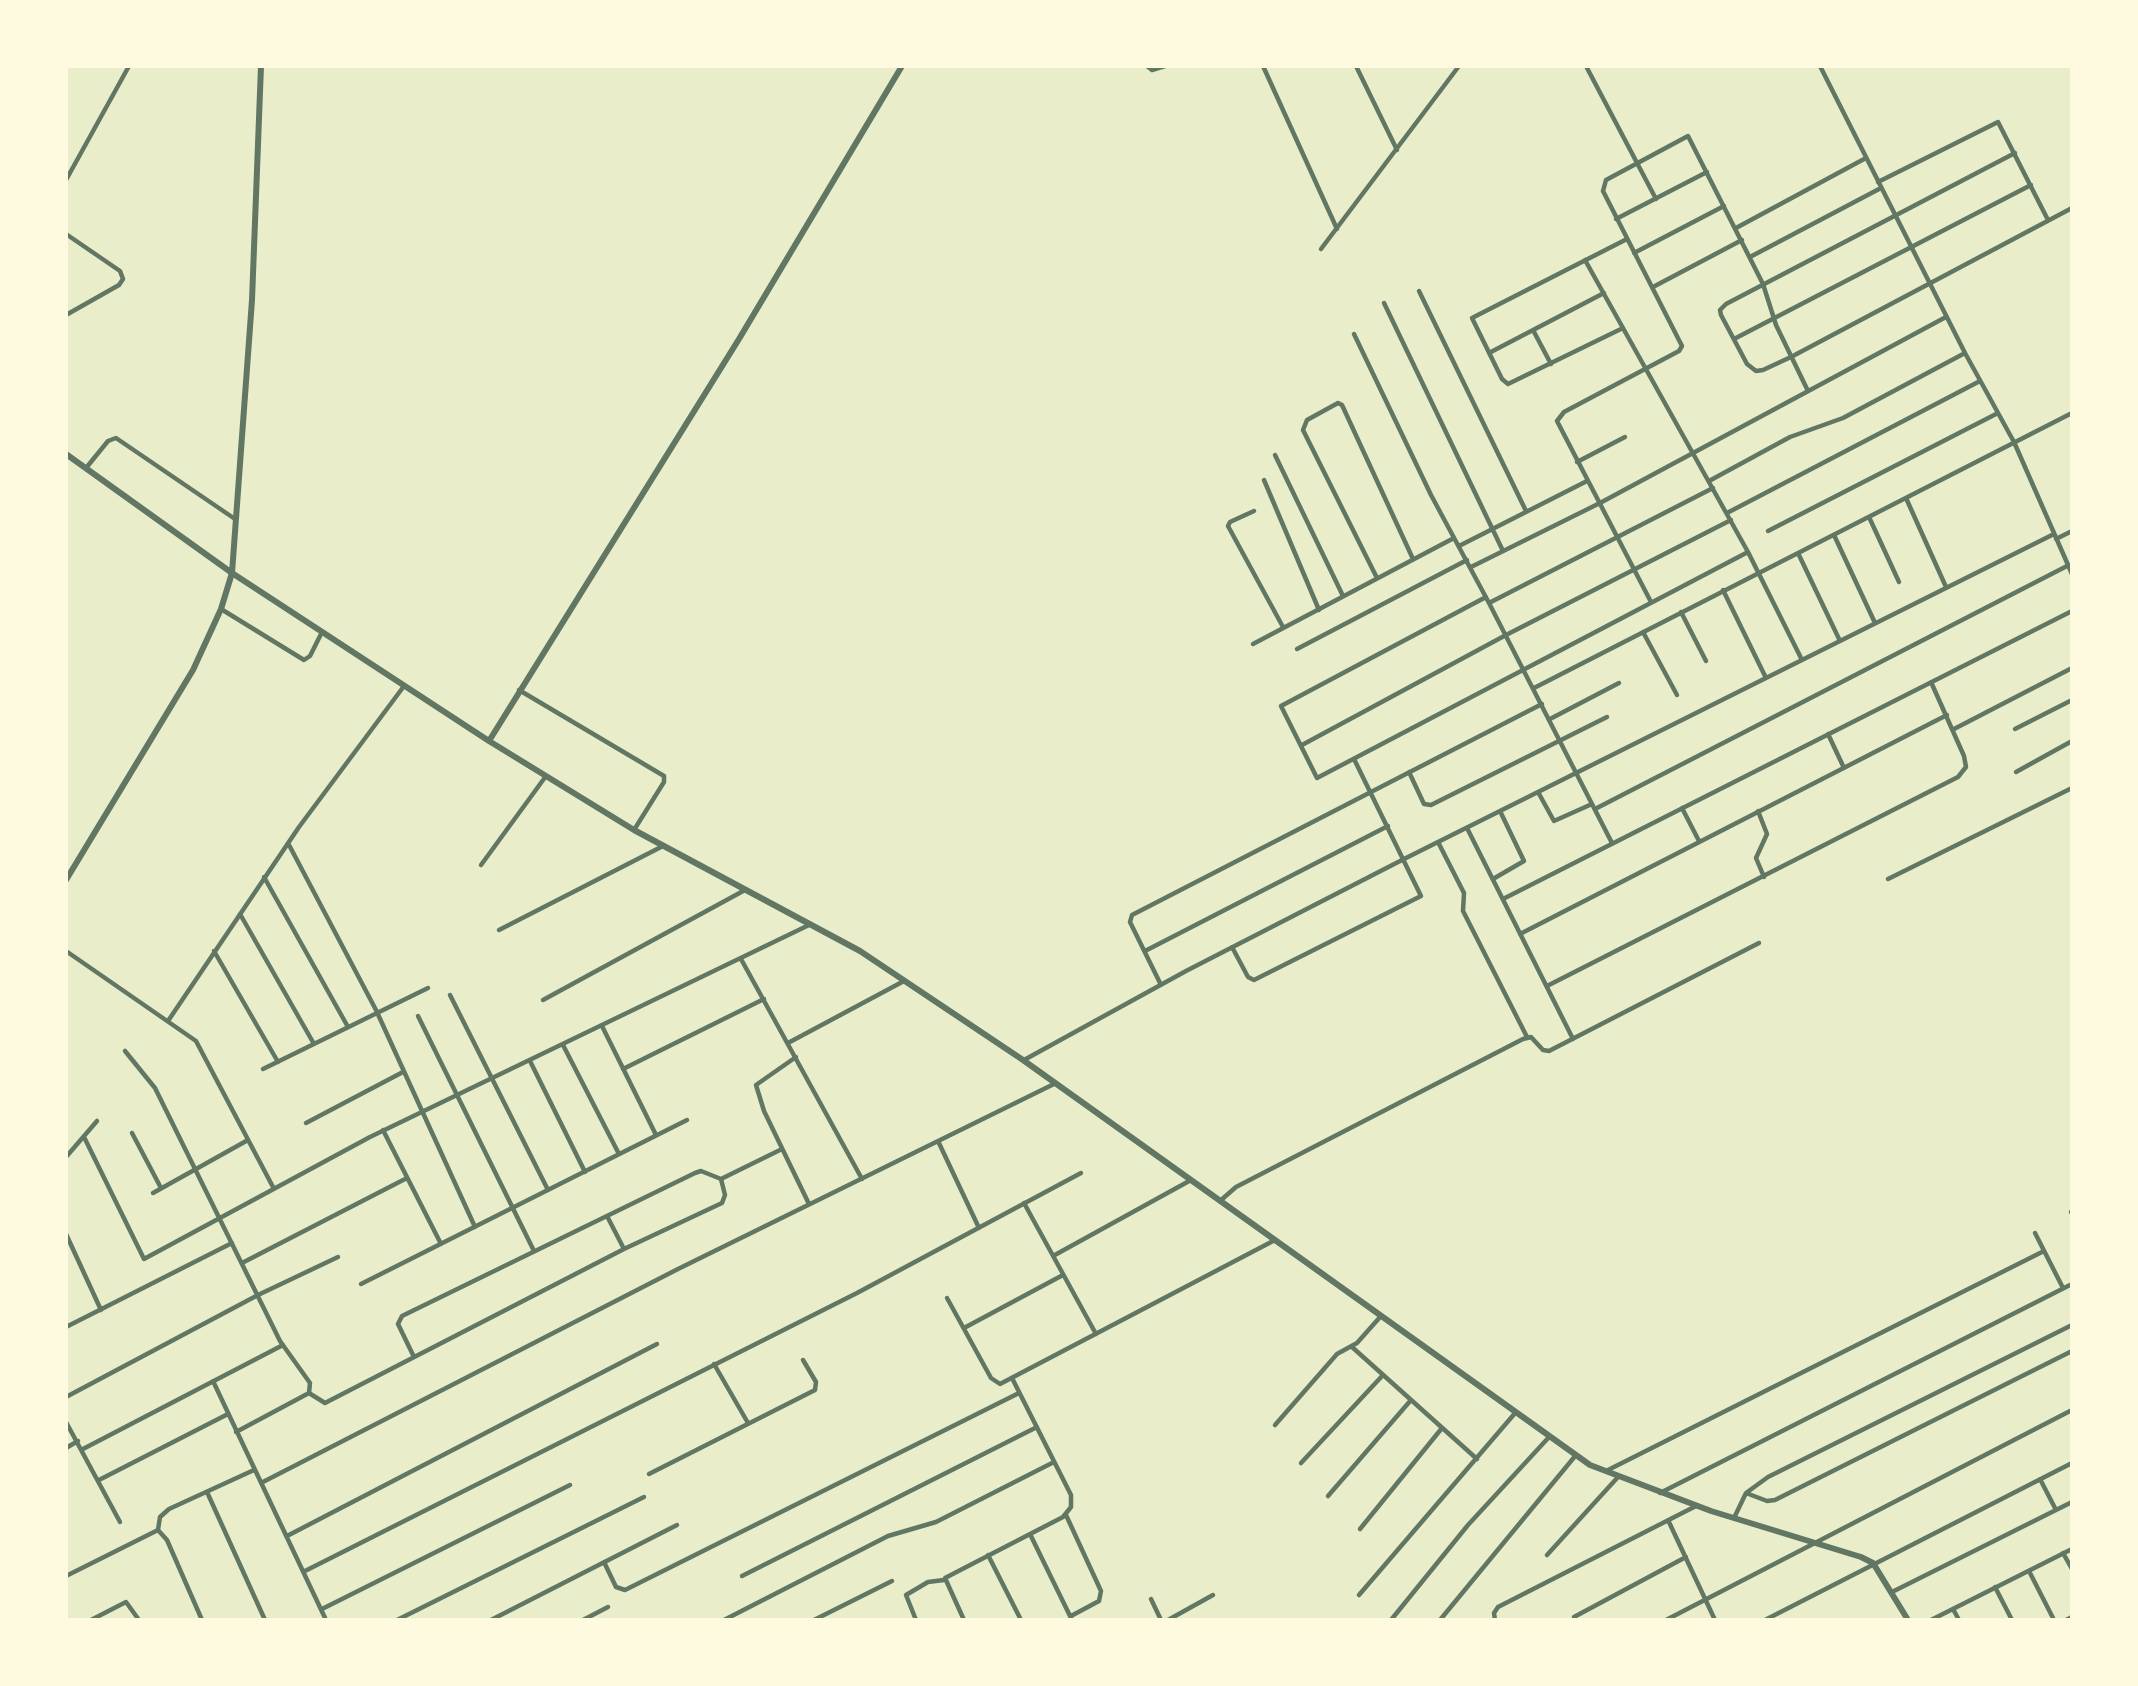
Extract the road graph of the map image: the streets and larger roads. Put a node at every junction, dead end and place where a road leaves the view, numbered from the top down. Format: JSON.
{"nodes":[{"id":1,"x":129,"y":66,"type":"edge"},
{"id":2,"x":261,"y":66,"type":"edge"},
{"id":3,"x":902,"y":66,"type":"edge"},
{"id":4,"x":1147,"y":66,"type":"edge"},
{"id":5,"x":1165,"y":66,"type":"edge"},
{"id":6,"x":1263,"y":66,"type":"edge"},
{"id":7,"x":1356,"y":66,"type":"edge"},
{"id":8,"x":1459,"y":66,"type":"edge"},
{"id":9,"x":1586,"y":66,"type":"edge"},
{"id":10,"x":1819,"y":66,"type":"edge"},
{"id":11,"x":1396,"y":150,"type":"junction"},
{"id":12,"x":2015,"y":153,"type":"junction"},
{"id":13,"x":1866,"y":158,"type":"junction"},
{"id":14,"x":1637,"y":163,"type":"junction"},
{"id":15,"x":1707,"y":172,"type":"junction"},
{"id":16,"x":66,"y":180,"type":"edge"},
{"id":17,"x":1879,"y":185,"type":"junction"},
{"id":18,"x":2031,"y":185,"type":"junction"},
{"id":19,"x":1656,"y":199,"type":"junction"},
{"id":20,"x":1724,"y":206,"type":"junction"},
{"id":21,"x":2071,"y":208,"type":"edge"},
{"id":22,"x":1897,"y":217,"type":"junction"},
{"id":23,"x":1616,"y":219,"type":"junction"},
{"id":24,"x":2048,"y":220,"type":"junction"},
{"id":25,"x":1735,"y":228,"type":"junction"},
{"id":26,"x":1337,"y":229,"type":"junction"},
{"id":27,"x":66,"y":234,"type":"edge"},
{"id":28,"x":1627,"y":239,"type":"junction"},
{"id":29,"x":1742,"y":240,"type":"junction"},
{"id":30,"x":1912,"y":247,"type":"junction"},
{"id":31,"x":1321,"y":249,"type":"dead end"},
{"id":32,"x":1634,"y":253,"type":"junction"},
{"id":33,"x":1750,"y":257,"type":"junction"},
{"id":34,"x":1585,"y":260,"type":"junction"},
{"id":35,"x":1929,"y":282,"type":"junction"},
{"id":36,"x":1763,"y":284,"type":"junction"},
{"id":37,"x":1653,"y":287,"type":"junction"},
{"id":38,"x":1419,"y":291,"type":"dead end"},
{"id":39,"x":1604,"y":293,"type":"junction"},
{"id":40,"x":1384,"y":303,"type":"dead end"},
{"id":41,"x":66,"y":316,"type":"edge"},
{"id":42,"x":1947,"y":317,"type":"junction"},
{"id":43,"x":1774,"y":319,"type":"junction"},
{"id":44,"x":1623,"y":328,"type":"junction"},
{"id":45,"x":1533,"y":330,"type":"junction"},
{"id":46,"x":1354,"y":334,"type":"dead end"},
{"id":47,"x":1734,"y":339,"type":"junction"},
{"id":48,"x":1489,"y":353,"type":"junction"},
{"id":49,"x":1965,"y":353,"type":"junction"},
{"id":50,"x":1791,"y":357,"type":"junction"},
{"id":51,"x":1551,"y":365,"type":"junction"},
{"id":52,"x":1645,"y":369,"type":"junction"},
{"id":53,"x":1980,"y":381,"type":"junction"},
{"id":54,"x":1808,"y":391,"type":"junction"},
{"id":55,"x":1998,"y":413,"type":"junction"},
{"id":56,"x":2071,"y":414,"type":"edge"},
{"id":57,"x":1625,"y":437,"type":"dead end"},
{"id":58,"x":2014,"y":442,"type":"junction"},
{"id":59,"x":1693,"y":453,"type":"junction"},
{"id":60,"x":66,"y":454,"type":"edge"},
{"id":61,"x":1275,"y":455,"type":"dead end"},
{"id":62,"x":1577,"y":462,"type":"junction"},
{"id":63,"x":86,"y":468,"type":"junction"},
{"id":64,"x":1264,"y":480,"type":"dead end"},
{"id":65,"x":1587,"y":481,"type":"junction"},
{"id":66,"x":1709,"y":481,"type":"junction"},
{"id":67,"x":1713,"y":488,"type":"junction"},
{"id":68,"x":1906,"y":498,"type":"junction"},
{"id":69,"x":1600,"y":503,"type":"junction"},
{"id":70,"x":1254,"y":511,"type":"dead end"},
{"id":71,"x":1526,"y":511,"type":"junction"},
{"id":72,"x":1727,"y":513,"type":"junction"},
{"id":73,"x":1869,"y":517,"type":"junction"},
{"id":74,"x":236,"y":520,"type":"junction"},
{"id":75,"x":1731,"y":520,"type":"junction"},
{"id":76,"x":1492,"y":529,"type":"junction"},
{"id":77,"x":1768,"y":531,"type":"dead end"},
{"id":78,"x":2071,"y":531,"type":"edge"},
{"id":79,"x":1834,"y":535,"type":"junction"},
{"id":80,"x":2055,"y":536,"type":"junction"},
{"id":81,"x":1617,"y":537,"type":"junction"},
{"id":82,"x":1454,"y":538,"type":"junction"},
{"id":83,"x":1459,"y":546,"type":"junction"},
{"id":84,"x":1503,"y":551,"type":"junction"},
{"id":85,"x":1748,"y":552,"type":"junction"},
{"id":86,"x":1798,"y":553,"type":"junction"},
{"id":87,"x":1413,"y":559,"type":"junction"},
{"id":88,"x":1467,"y":560,"type":"junction"},
{"id":89,"x":2067,"y":565,"type":"junction"},
{"id":90,"x":1471,"y":567,"type":"junction"},
{"id":91,"x":1635,"y":571,"type":"junction"},
{"id":92,"x":232,"y":573,"type":"junction"},
{"id":93,"x":1759,"y":573,"type":"junction"},
{"id":94,"x":2071,"y":573,"type":"edge"},
{"id":95,"x":1377,"y":578,"type":"junction"},
{"id":96,"x":1899,"y":582,"type":"dead end"},
{"id":97,"x":1946,"y":587,"type":"junction"},
{"id":98,"x":1723,"y":590,"type":"junction"},
{"id":99,"x":1343,"y":596,"type":"junction"},
{"id":100,"x":1488,"y":600,"type":"junction"},
{"id":101,"x":1651,"y":602,"type":"junction"},
{"id":102,"x":221,"y":608,"type":"junction"},
{"id":103,"x":1319,"y":610,"type":"junction"},
{"id":104,"x":2071,"y":611,"type":"edge"},
{"id":105,"x":1681,"y":612,"type":"junction"},
{"id":106,"x":1875,"y":623,"type":"junction"},
{"id":107,"x":1283,"y":627,"type":"junction"},
{"id":108,"x":322,"y":632,"type":"junction"},
{"id":109,"x":1643,"y":632,"type":"junction"},
{"id":110,"x":1506,"y":635,"type":"junction"},
{"id":111,"x":1840,"y":641,"type":"junction"},
{"id":112,"x":1252,"y":644,"type":"dead end"},
{"id":113,"x":1297,"y":649,"type":"dead end"},
{"id":114,"x":1802,"y":660,"type":"junction"},
{"id":115,"x":1706,"y":661,"type":"dead end"},
{"id":116,"x":2071,"y":668,"type":"edge"},
{"id":117,"x":1524,"y":669,"type":"junction"},
{"id":118,"x":1766,"y":678,"type":"junction"},
{"id":119,"x":1931,"y":682,"type":"junction"},
{"id":120,"x":1619,"y":683,"type":"dead end"},
{"id":121,"x":404,"y":686,"type":"junction"},
{"id":122,"x":1534,"y":688,"type":"junction"},
{"id":123,"x":518,"y":690,"type":"junction"},
{"id":124,"x":1676,"y":695,"type":"dead end"},
{"id":125,"x":2071,"y":700,"type":"edge"},
{"id":126,"x":1542,"y":704,"type":"junction"},
{"id":127,"x":1947,"y":715,"type":"junction"},
{"id":128,"x":1607,"y":717,"type":"dead end"},
{"id":129,"x":1550,"y":719,"type":"junction"},
{"id":130,"x":1954,"y":729,"type":"junction"},
{"id":131,"x":2015,"y":729,"type":"dead end"},
{"id":132,"x":1828,"y":734,"type":"junction"},
{"id":133,"x":489,"y":741,"type":"junction"},
{"id":134,"x":1560,"y":741,"type":"junction"},
{"id":135,"x":2071,"y":741,"type":"edge"},
{"id":136,"x":1302,"y":745,"type":"junction"},
{"id":137,"x":1354,"y":759,"type":"junction"},
{"id":138,"x":1844,"y":768,"type":"junction"},
{"id":139,"x":1409,"y":772,"type":"junction"},
{"id":140,"x":2016,"y":772,"type":"dead end"},
{"id":141,"x":1577,"y":773,"type":"junction"},
{"id":142,"x":546,"y":776,"type":"junction"},
{"id":143,"x":2071,"y":788,"type":"edge"},
{"id":144,"x":1371,"y":791,"type":"junction"},
{"id":145,"x":1538,"y":792,"type":"junction"},
{"id":146,"x":1594,"y":807,"type":"junction"},
{"id":147,"x":1682,"y":808,"type":"junction"},
{"id":148,"x":1500,"y":811,"type":"junction"},
{"id":149,"x":1758,"y":811,"type":"junction"},
{"id":150,"x":1388,"y":826,"type":"junction"},
{"id":151,"x":1467,"y":828,"type":"junction"},
{"id":152,"x":634,"y":830,"type":"junction"},
{"id":153,"x":1699,"y":841,"type":"junction"},
{"id":154,"x":1438,"y":842,"type":"junction"},
{"id":155,"x":288,"y":843,"type":"junction"},
{"id":156,"x":1612,"y":843,"type":"junction"},
{"id":157,"x":664,"y":846,"type":"junction"},
{"id":158,"x":1404,"y":859,"type":"junction"},
{"id":159,"x":481,"y":865,"type":"dead end"},
{"id":160,"x":264,"y":877,"type":"junction"},
{"id":161,"x":1764,"y":877,"type":"junction"},
{"id":162,"x":1493,"y":879,"type":"junction"},
{"id":163,"x":1888,"y":879,"type":"dead end"},
{"id":164,"x":66,"y":880,"type":"edge"},
{"id":165,"x":746,"y":890,"type":"junction"},
{"id":166,"x":1503,"y":899,"type":"junction"},
{"id":167,"x":240,"y":914,"type":"junction"},
{"id":168,"x":810,"y":924,"type":"junction"},
{"id":169,"x":499,"y":930,"type":"dead end"},
{"id":170,"x":1520,"y":934,"type":"junction"},
{"id":171,"x":1759,"y":943,"type":"dead end"},
{"id":172,"x":1232,"y":947,"type":"junction"},
{"id":173,"x":66,"y":951,"type":"edge"},
{"id":174,"x":214,"y":951,"type":"junction"},
{"id":175,"x":1145,"y":951,"type":"junction"},
{"id":176,"x":740,"y":958,"type":"junction"},
{"id":177,"x":904,"y":981,"type":"junction"},
{"id":178,"x":1161,"y":985,"type":"junction"},
{"id":179,"x":1546,"y":986,"type":"junction"},
{"id":180,"x":428,"y":988,"type":"dead end"},
{"id":181,"x":450,"y":995,"type":"dead end"},
{"id":182,"x":764,"y":999,"type":"junction"},
{"id":183,"x":543,"y":1000,"type":"dead end"},
{"id":184,"x":377,"y":1013,"type":"junction"},
{"id":185,"x":418,"y":1016,"type":"dead end"},
{"id":186,"x":168,"y":1021,"type":"junction"},
{"id":187,"x":602,"y":1026,"type":"junction"},
{"id":188,"x":348,"y":1027,"type":"junction"},
{"id":189,"x":1527,"y":1037,"type":"junction"},
{"id":190,"x":1573,"y":1038,"type":"junction"},
{"id":191,"x":788,"y":1043,"type":"junction"},
{"id":192,"x":314,"y":1044,"type":"junction"},
{"id":193,"x":563,"y":1045,"type":"junction"},
{"id":194,"x":125,"y":1051,"type":"dead end"},
{"id":195,"x":796,"y":1057,"type":"junction"},
{"id":196,"x":1023,"y":1060,"type":"junction"},
{"id":197,"x":530,"y":1061,"type":"junction"},
{"id":198,"x":278,"y":1062,"type":"junction"},
{"id":199,"x":263,"y":1069,"type":"dead end"},
{"id":200,"x":623,"y":1069,"type":"junction"},
{"id":201,"x":403,"y":1072,"type":"junction"},
{"id":202,"x":491,"y":1079,"type":"junction"},
{"id":203,"x":1056,"y":1083,"type":"junction"},
{"id":204,"x":457,"y":1095,"type":"junction"},
{"id":205,"x":421,"y":1112,"type":"junction"},
{"id":206,"x":687,"y":1120,"type":"dead end"},
{"id":207,"x":97,"y":1121,"type":"dead end"},
{"id":208,"x":306,"y":1123,"type":"dead end"},
{"id":209,"x":383,"y":1130,"type":"junction"},
{"id":210,"x":132,"y":1133,"type":"dead end"},
{"id":211,"x":656,"y":1136,"type":"junction"},
{"id":212,"x":84,"y":1137,"type":"junction"},
{"id":213,"x":248,"y":1140,"type":"junction"},
{"id":214,"x":938,"y":1141,"type":"junction"},
{"id":215,"x":782,"y":1149,"type":"junction"},
{"id":216,"x":619,"y":1154,"type":"junction"},
{"id":217,"x":66,"y":1157,"type":"edge"},
{"id":218,"x":195,"y":1168,"type":"junction"},
{"id":219,"x":585,"y":1172,"type":"junction"},
{"id":220,"x":1081,"y":1173,"type":"dead end"},
{"id":221,"x":407,"y":1178,"type":"junction"},
{"id":222,"x":721,"y":1179,"type":"junction"},
{"id":223,"x":862,"y":1179,"type":"junction"},
{"id":224,"x":1191,"y":1180,"type":"junction"},
{"id":225,"x":273,"y":1187,"type":"junction"},
{"id":226,"x":162,"y":1188,"type":"junction"},
{"id":227,"x":548,"y":1190,"type":"junction"},
{"id":228,"x":153,"y":1194,"type":"dead end"},
{"id":229,"x":1220,"y":1201,"type":"junction"},
{"id":230,"x":1024,"y":1203,"type":"junction"},
{"id":231,"x":809,"y":1205,"type":"junction"},
{"id":232,"x":512,"y":1208,"type":"junction"},
{"id":233,"x":607,"y":1216,"type":"junction"},
{"id":234,"x":219,"y":1217,"type":"junction"},
{"id":235,"x":475,"y":1227,"type":"junction"},
{"id":236,"x":979,"y":1228,"type":"junction"},
{"id":237,"x":2035,"y":1233,"type":"dead end"},
{"id":238,"x":66,"y":1234,"type":"edge"},
{"id":239,"x":1275,"y":1240,"type":"junction"},
{"id":240,"x":232,"y":1243,"type":"junction"},
{"id":241,"x":441,"y":1244,"type":"junction"},
{"id":242,"x":624,"y":1249,"type":"junction"},
{"id":243,"x":534,"y":1251,"type":"junction"},
{"id":244,"x":2044,"y":1251,"type":"junction"},
{"id":245,"x":1053,"y":1256,"type":"junction"},
{"id":246,"x":338,"y":1257,"type":"dead end"},
{"id":247,"x":242,"y":1263,"type":"junction"},
{"id":248,"x":1063,"y":1275,"type":"junction"},
{"id":249,"x":361,"y":1284,"type":"dead end"},
{"id":250,"x":2071,"y":1284,"type":"edge"},
{"id":251,"x":2063,"y":1288,"type":"junction"},
{"id":252,"x":258,"y":1295,"type":"junction"},
{"id":253,"x":947,"y":1298,"type":"dead end"},
{"id":254,"x":101,"y":1310,"type":"junction"},
{"id":255,"x":1381,"y":1316,"type":"junction"},
{"id":256,"x":66,"y":1319,"type":"edge"},
{"id":257,"x":2071,"y":1325,"type":"edge"},
{"id":258,"x":68,"y":1326,"type":"edge"},
{"id":259,"x":964,"y":1328,"type":"junction"},
{"id":260,"x":1096,"y":1334,"type":"junction"},
{"id":261,"x":657,"y":1344,"type":"dead end"},
{"id":262,"x":283,"y":1345,"type":"junction"},
{"id":263,"x":1352,"y":1347,"type":"junction"},
{"id":264,"x":2071,"y":1351,"type":"edge"},
{"id":265,"x":414,"y":1357,"type":"junction"},
{"id":266,"x":803,"y":1360,"type":"dead end"},
{"id":267,"x":715,"y":1364,"type":"junction"},
{"id":268,"x":1383,"y":1375,"type":"junction"},
{"id":269,"x":1012,"y":1378,"type":"junction"},
{"id":270,"x":213,"y":1381,"type":"junction"},
{"id":271,"x":309,"y":1393,"type":"junction"},
{"id":272,"x":1019,"y":1393,"type":"junction"},
{"id":273,"x":66,"y":1397,"type":"edge"},
{"id":274,"x":1411,"y":1400,"type":"junction"},
{"id":275,"x":2071,"y":1410,"type":"edge"},
{"id":276,"x":1516,"y":1412,"type":"junction"},
{"id":277,"x":228,"y":1414,"type":"junction"},
{"id":278,"x":66,"y":1422,"type":"edge"},
{"id":279,"x":748,"y":1423,"type":"junction"},
{"id":280,"x":1275,"y":1425,"type":"dead end"},
{"id":281,"x":1037,"y":1427,"type":"junction"},
{"id":282,"x":1442,"y":1428,"type":"junction"},
{"id":283,"x":236,"y":1432,"type":"junction"},
{"id":284,"x":1550,"y":1436,"type":"junction"},
{"id":285,"x":78,"y":1441,"type":"junction"},
{"id":286,"x":66,"y":1448,"type":"edge"},
{"id":287,"x":83,"y":1449,"type":"junction"},
{"id":288,"x":1576,"y":1455,"type":"junction"},
{"id":289,"x":1476,"y":1459,"type":"junction"},
{"id":290,"x":1054,"y":1462,"type":"junction"},
{"id":291,"x":1301,"y":1463,"type":"dead end"},
{"id":292,"x":2071,"y":1463,"type":"edge"},
{"id":293,"x":254,"y":1470,"type":"junction"},
{"id":294,"x":1605,"y":1472,"type":"junction"},
{"id":295,"x":649,"y":1474,"type":"dead end"},
{"id":296,"x":1618,"y":1477,"type":"junction"},
{"id":297,"x":2040,"y":1479,"type":"junction"},
{"id":298,"x":99,"y":1480,"type":"junction"},
{"id":299,"x":261,"y":1483,"type":"junction"},
{"id":300,"x":569,"y":1485,"type":"dead end"},
{"id":301,"x":207,"y":1492,"type":"junction"},
{"id":302,"x":1660,"y":1493,"type":"junction"},
{"id":303,"x":1746,"y":1493,"type":"junction"},
{"id":304,"x":1328,"y":1496,"type":"dead end"},
{"id":305,"x":644,"y":1497,"type":"dead end"},
{"id":306,"x":2071,"y":1502,"type":"edge"},
{"id":307,"x":1696,"y":1506,"type":"junction"},
{"id":308,"x":2056,"y":1510,"type":"junction"},
{"id":309,"x":1066,"y":1515,"type":"junction"},
{"id":310,"x":1734,"y":1518,"type":"junction"},
{"id":311,"x":1668,"y":1520,"type":"junction"},
{"id":312,"x":120,"y":1522,"type":"dead end"},
{"id":313,"x":677,"y":1525,"type":"dead end"},
{"id":314,"x":1360,"y":1529,"type":"dead end"},
{"id":315,"x":158,"y":1530,"type":"junction"},
{"id":316,"x":1030,"y":1534,"type":"junction"},
{"id":317,"x":287,"y":1536,"type":"junction"},
{"id":318,"x":1813,"y":1542,"type":"junction"},
{"id":319,"x":2071,"y":1549,"type":"edge"},
{"id":320,"x":2063,"y":1553,"type":"junction"},
{"id":321,"x":988,"y":1555,"type":"junction"},
{"id":322,"x":1547,"y":1555,"type":"dead end"},
{"id":323,"x":1686,"y":1558,"type":"junction"},
{"id":324,"x":604,"y":1562,"type":"junction"},
{"id":325,"x":1874,"y":1563,"type":"junction"},
{"id":326,"x":2071,"y":1569,"type":"edge"},
{"id":327,"x":2029,"y":1570,"type":"junction"},
{"id":328,"x":305,"y":1571,"type":"junction"},
{"id":329,"x":66,"y":1576,"type":"edge"},
{"id":330,"x":742,"y":1576,"type":"dead end"},
{"id":331,"x":944,"y":1580,"type":"junction"},
{"id":332,"x":892,"y":1581,"type":"dead end"},
{"id":333,"x":1995,"y":1587,"type":"junction"},
{"id":334,"x":1892,"y":1592,"type":"junction"},
{"id":335,"x":1213,"y":1595,"type":"dead end"},
{"id":336,"x":1359,"y":1595,"type":"dead end"},
{"id":337,"x":1151,"y":1599,"type":"dead end"},
{"id":338,"x":1706,"y":1599,"type":"junction"},
{"id":339,"x":608,"y":1607,"type":"dead end"},
{"id":340,"x":1953,"y":1608,"type":"junction"},
{"id":341,"x":322,"y":1609,"type":"junction"},
{"id":342,"x":1574,"y":1617,"type":"dead end"},
{"id":343,"x":2071,"y":1617,"type":"edge"},
{"id":344,"x":1071,"y":1618,"type":"edge"},
{"id":345,"x":91,"y":1619,"type":"edge"},
{"id":346,"x":139,"y":1619,"type":"edge"},
{"id":347,"x":202,"y":1619,"type":"edge"},
{"id":348,"x":265,"y":1619,"type":"edge"},
{"id":349,"x":326,"y":1619,"type":"edge"},
{"id":350,"x":397,"y":1619,"type":"edge"},
{"id":351,"x":491,"y":1619,"type":"edge"},
{"id":352,"x":583,"y":1619,"type":"edge"},
{"id":353,"x":724,"y":1619,"type":"edge"},
{"id":354,"x":814,"y":1619,"type":"edge"},
{"id":355,"x":916,"y":1619,"type":"edge"},
{"id":356,"x":964,"y":1619,"type":"edge"},
{"id":357,"x":1021,"y":1619,"type":"edge"},
{"id":358,"x":1161,"y":1619,"type":"edge"},
{"id":359,"x":1168,"y":1619,"type":"edge"},
{"id":360,"x":1391,"y":1619,"type":"edge"},
{"id":361,"x":1440,"y":1619,"type":"edge"},
{"id":362,"x":1494,"y":1619,"type":"edge"},
{"id":363,"x":1666,"y":1619,"type":"edge"},
{"id":364,"x":1715,"y":1619,"type":"edge"},
{"id":365,"x":1765,"y":1619,"type":"edge"},
{"id":366,"x":1908,"y":1619,"type":"edge"},
{"id":367,"x":1931,"y":1619,"type":"edge"},
{"id":368,"x":1959,"y":1619,"type":"edge"},
{"id":369,"x":2012,"y":1619,"type":"edge"},
{"id":370,"x":2054,"y":1619,"type":"edge"},
{"id":371,"x":2066,"y":1619,"type":"edge"}],
"edges":[{"from":1,"to":16,"type":"street"},
{"from":2,"to":74,"type":"street"},
{"from":3,"to":123,"type":"street"},
{"from":4,"to":5,"type":"street"},
{"from":6,"to":26,"type":"street"},
{"from":7,"to":11,"type":"street"},
{"from":8,"to":11,"type":"street"},
{"from":9,"to":14,"type":"street"},
{"from":10,"to":13,"type":"street"},
{"from":11,"to":26,"type":"street"},
{"from":12,"to":17,"type":"street"},
{"from":12,"to":18,"type":"street"},
{"from":12,"to":22,"type":"street"},
{"from":13,"to":17,"type":"street"},
{"from":13,"to":25,"type":"street"},
{"from":14,"to":15,"type":"street"},
{"from":14,"to":19,"type":"street"},
{"from":14,"to":23,"type":"street"},
{"from":15,"to":19,"type":"street"},
{"from":15,"to":20,"type":"street"},
{"from":17,"to":22,"type":"street"},
{"from":17,"to":33,"type":"street"},
{"from":18,"to":24,"type":"street"},
{"from":18,"to":30,"type":"street"},
{"from":19,"to":23,"type":"street"},
{"from":20,"to":25,"type":"street"},
{"from":20,"to":32,"type":"street"},
{"from":21,"to":24,"type":"street"},
{"from":22,"to":30,"type":"street"},
{"from":22,"to":36,"type":"street"},
{"from":23,"to":28,"type":"street"},
{"from":24,"to":35,"type":"street"},
{"from":25,"to":29,"type":"street"},
{"from":26,"to":31,"type":"street"},
{"from":27,"to":41,"type":"street"},
{"from":28,"to":32,"type":"street"},
{"from":28,"to":34,"type":"street"},
{"from":29,"to":33,"type":"street"},
{"from":29,"to":37,"type":"street"},
{"from":30,"to":35,"type":"street"},
{"from":30,"to":43,"type":"street"},
{"from":32,"to":37,"type":"street"},
{"from":33,"to":36,"type":"street"},
{"from":34,"to":39,"type":"street"},
{"from":34,"to":48,"type":"street"},
{"from":35,"to":42,"type":"street"},
{"from":35,"to":50,"type":"street"},
{"from":36,"to":43,"type":"street"},
{"from":36,"to":47,"type":"street"},
{"from":37,"to":52,"type":"street"},
{"from":38,"to":71,"type":"street"},
{"from":39,"to":44,"type":"street"},
{"from":39,"to":45,"type":"street"},
{"from":40,"to":76,"type":"street"},
{"from":42,"to":49,"type":"street"},
{"from":42,"to":54,"type":"street"},
{"from":43,"to":47,"type":"street"},
{"from":43,"to":50,"type":"street"},
{"from":44,"to":51,"type":"street"},
{"from":44,"to":52,"type":"street"},
{"from":45,"to":48,"type":"street"},
{"from":45,"to":51,"type":"street"},
{"from":46,"to":82,"type":"street"},
{"from":47,"to":50,"type":"street"},
{"from":48,"to":51,"type":"street"},
{"from":49,"to":53,"type":"street"},
{"from":49,"to":66,"type":"street"},
{"from":50,"to":54,"type":"street"},
{"from":52,"to":59,"type":"street"},
{"from":52,"to":62,"type":"street"},
{"from":53,"to":55,"type":"street"},
{"from":53,"to":72,"type":"street"},
{"from":54,"to":59,"type":"street"},
{"from":55,"to":58,"type":"street"},
{"from":55,"to":77,"type":"street"},
{"from":56,"to":58,"type":"street"},
{"from":57,"to":62,"type":"street"},
{"from":58,"to":68,"type":"street"},
{"from":58,"to":80,"type":"street"},
{"from":59,"to":66,"type":"street"},
{"from":59,"to":69,"type":"street"},
{"from":60,"to":63,"type":"street"},
{"from":61,"to":99,"type":"street"},
{"from":62,"to":65,"type":"street"},
{"from":63,"to":74,"type":"street"},
{"from":63,"to":92,"type":"street"},
{"from":64,"to":103,"type":"street"},
{"from":65,"to":69,"type":"street"},
{"from":65,"to":71,"type":"street"},
{"from":66,"to":67,"type":"street"},
{"from":67,"to":72,"type":"street"},
{"from":67,"to":81,"type":"street"},
{"from":68,"to":73,"type":"street"},
{"from":68,"to":97,"type":"street"},
{"from":69,"to":81,"type":"street"},
{"from":69,"to":84,"type":"street"},
{"from":70,"to":107,"type":"street"},
{"from":71,"to":76,"type":"street"},
{"from":72,"to":75,"type":"street"},
{"from":73,"to":79,"type":"street"},
{"from":73,"to":96,"type":"street"},
{"from":74,"to":92,"type":"street"},
{"from":75,"to":85,"type":"street"},
{"from":75,"to":91,"type":"street"},
{"from":76,"to":83,"type":"street"},
{"from":76,"to":84,"type":"street"},
{"from":78,"to":80,"type":"street"},
{"from":79,"to":86,"type":"street"},
{"from":79,"to":106,"type":"street"},
{"from":80,"to":89,"type":"street"},
{"from":80,"to":97,"type":"street"},
{"from":81,"to":91,"type":"street"},
{"from":81,"to":100,"type":"street"},
{"from":82,"to":83,"type":"street"},
{"from":82,"to":87,"type":"street"},
{"from":83,"to":88,"type":"street"},
{"from":84,"to":90,"type":"street"},
{"from":85,"to":93,"type":"street"},
{"from":85,"to":101,"type":"street"},
{"from":86,"to":93,"type":"street"},
{"from":86,"to":111,"type":"street"},
{"from":87,"to":95,"type":"street"},
{"from":87,"to":95,"type":"street"},
{"from":88,"to":90,"type":"street"},
{"from":88,"to":113,"type":"street"},
{"from":89,"to":94,"type":"street"},
{"from":89,"to":146,"type":"street"},
{"from":90,"to":100,"type":"street"},
{"from":91,"to":101,"type":"street"},
{"from":91,"to":110,"type":"street"},
{"from":92,"to":102,"type":"street"},
{"from":92,"to":108,"type":"street"},
{"from":93,"to":98,"type":"street"},
{"from":93,"to":114,"type":"street"},
{"from":95,"to":99,"type":"street"},
{"from":97,"to":106,"type":"street"},
{"from":98,"to":105,"type":"street"},
{"from":98,"to":118,"type":"street"},
{"from":99,"to":103,"type":"street"},
{"from":100,"to":110,"type":"street"},
{"from":100,"to":136,"type":"street"},
{"from":101,"to":117,"type":"street"},
{"from":102,"to":108,"type":"street"},
{"from":102,"to":164,"type":"street"},
{"from":103,"to":107,"type":"street"},
{"from":104,"to":119,"type":"street"},
{"from":105,"to":109,"type":"street"},
{"from":105,"to":115,"type":"street"},
{"from":106,"to":111,"type":"street"},
{"from":107,"to":112,"type":"street"},
{"from":108,"to":121,"type":"street"},
{"from":109,"to":122,"type":"street"},
{"from":109,"to":124,"type":"street"},
{"from":110,"to":117,"type":"street"},
{"from":110,"to":136,"type":"street"},
{"from":111,"to":114,"type":"street"},
{"from":114,"to":118,"type":"street"},
{"from":116,"to":130,"type":"street"},
{"from":117,"to":122,"type":"street"},
{"from":117,"to":137,"type":"street"},
{"from":118,"to":141,"type":"street"},
{"from":119,"to":127,"type":"street"},
{"from":119,"to":132,"type":"street"},
{"from":120,"to":129,"type":"street"},
{"from":121,"to":133,"type":"street"},
{"from":121,"to":155,"type":"street"},
{"from":122,"to":126,"type":"street"},
{"from":123,"to":133,"type":"street"},
{"from":123,"to":152,"type":"street"},
{"from":125,"to":131,"type":"street"},
{"from":126,"to":129,"type":"street"},
{"from":126,"to":139,"type":"street"},
{"from":127,"to":130,"type":"street"},
{"from":127,"to":138,"type":"street"},
{"from":128,"to":134,"type":"street"},
{"from":129,"to":134,"type":"street"},
{"from":130,"to":161,"type":"street"},
{"from":132,"to":138,"type":"street"},
{"from":132,"to":147,"type":"street"},
{"from":133,"to":142,"type":"street"},
{"from":134,"to":139,"type":"street"},
{"from":134,"to":141,"type":"street"},
{"from":135,"to":140,"type":"street"},
{"from":136,"to":137,"type":"street"},
{"from":137,"to":144,"type":"street"},
{"from":138,"to":149,"type":"street"},
{"from":139,"to":144,"type":"street"},
{"from":141,"to":145,"type":"street"},
{"from":141,"to":146,"type":"street"},
{"from":142,"to":152,"type":"street"},
{"from":142,"to":159,"type":"street"},
{"from":143,"to":163,"type":"street"},
{"from":144,"to":150,"type":"street"},
{"from":144,"to":175,"type":"street"},
{"from":145,"to":146,"type":"street"},
{"from":145,"to":148,"type":"street"},
{"from":146,"to":156,"type":"street"},
{"from":147,"to":153,"type":"street"},
{"from":147,"to":156,"type":"street"},
{"from":148,"to":151,"type":"street"},
{"from":148,"to":162,"type":"street"},
{"from":149,"to":153,"type":"street"},
{"from":149,"to":161,"type":"street"},
{"from":150,"to":158,"type":"street"},
{"from":150,"to":175,"type":"street"},
{"from":151,"to":154,"type":"street"},
{"from":151,"to":162,"type":"street"},
{"from":152,"to":157,"type":"street"},
{"from":153,"to":170,"type":"street"},
{"from":154,"to":158,"type":"street"},
{"from":154,"to":189,"type":"street"},
{"from":155,"to":160,"type":"street"},
{"from":155,"to":184,"type":"street"},
{"from":156,"to":166,"type":"street"},
{"from":157,"to":165,"type":"street"},
{"from":157,"to":169,"type":"street"},
{"from":158,"to":172,"type":"street"},
{"from":158,"to":172,"type":"street"},
{"from":160,"to":167,"type":"street"},
{"from":160,"to":188,"type":"street"},
{"from":161,"to":179,"type":"street"},
{"from":162,"to":166,"type":"street"},
{"from":165,"to":168,"type":"street"},
{"from":165,"to":183,"type":"street"},
{"from":166,"to":170,"type":"street"},
{"from":167,"to":174,"type":"street"},
{"from":167,"to":192,"type":"street"},
{"from":168,"to":176,"type":"street"},
{"from":168,"to":177,"type":"street"},
{"from":170,"to":179,"type":"street"},
{"from":171,"to":190,"type":"street"},
{"from":172,"to":178,"type":"street"},
{"from":173,"to":186,"type":"street"},
{"from":174,"to":186,"type":"street"},
{"from":174,"to":198,"type":"street"},
{"from":175,"to":178,"type":"street"},
{"from":176,"to":182,"type":"street"},
{"from":176,"to":187,"type":"street"},
{"from":177,"to":191,"type":"street"},
{"from":177,"to":196,"type":"street"},
{"from":178,"to":196,"type":"street"},
{"from":179,"to":190,"type":"street"},
{"from":180,"to":184,"type":"street"},
{"from":181,"to":202,"type":"street"},
{"from":182,"to":191,"type":"street"},
{"from":182,"to":200,"type":"street"},
{"from":184,"to":188,"type":"street"},
{"from":184,"to":201,"type":"street"},
{"from":185,"to":204,"type":"street"},
{"from":186,"to":213,"type":"street"},
{"from":187,"to":193,"type":"street"},
{"from":187,"to":200,"type":"street"},
{"from":188,"to":192,"type":"street"},
{"from":189,"to":190,"type":"street"},
{"from":189,"to":229,"type":"street"},
{"from":191,"to":195,"type":"street"},
{"from":192,"to":198,"type":"street"},
{"from":193,"to":197,"type":"street"},
{"from":193,"to":216,"type":"street"},
{"from":194,"to":218,"type":"street"},
{"from":195,"to":215,"type":"street"},
{"from":195,"to":223,"type":"street"},
{"from":196,"to":203,"type":"street"},
{"from":197,"to":202,"type":"street"},
{"from":197,"to":219,"type":"street"},
{"from":198,"to":199,"type":"street"},
{"from":200,"to":211,"type":"street"},
{"from":201,"to":205,"type":"street"},
{"from":201,"to":208,"type":"street"},
{"from":202,"to":204,"type":"street"},
{"from":202,"to":227,"type":"street"},
{"from":203,"to":214,"type":"street"},
{"from":203,"to":224,"type":"street"},
{"from":204,"to":205,"type":"street"},
{"from":204,"to":232,"type":"street"},
{"from":205,"to":209,"type":"street"},
{"from":205,"to":235,"type":"street"},
{"from":206,"to":211,"type":"street"},
{"from":207,"to":212,"type":"street"},
{"from":209,"to":221,"type":"street"},
{"from":209,"to":225,"type":"street"},
{"from":210,"to":226,"type":"street"},
{"from":211,"to":216,"type":"street"},
{"from":212,"to":217,"type":"street"},
{"from":212,"to":234,"type":"street"},
{"from":213,"to":218,"type":"street"},
{"from":213,"to":225,"type":"street"},
{"from":214,"to":223,"type":"street"},
{"from":214,"to":236,"type":"street"},
{"from":215,"to":222,"type":"street"},
{"from":215,"to":231,"type":"street"},
{"from":216,"to":219,"type":"street"},
{"from":218,"to":226,"type":"street"},
{"from":218,"to":234,"type":"street"},
{"from":219,"to":227,"type":"street"},
{"from":220,"to":230,"type":"street"},
{"from":221,"to":241,"type":"street"},
{"from":221,"to":247,"type":"street"},
{"from":222,"to":233,"type":"street"},
{"from":222,"to":242,"type":"street"},
{"from":223,"to":231,"type":"street"},
{"from":224,"to":229,"type":"street"},
{"from":224,"to":245,"type":"street"},
{"from":225,"to":234,"type":"street"},
{"from":226,"to":228,"type":"street"},
{"from":227,"to":232,"type":"street"},
{"from":229,"to":239,"type":"street"},
{"from":230,"to":236,"type":"street"},
{"from":230,"to":245,"type":"street"},
{"from":231,"to":299,"type":"street"},
{"from":232,"to":235,"type":"street"},
{"from":232,"to":243,"type":"street"},
{"from":233,"to":242,"type":"street"},
{"from":233,"to":243,"type":"street"},
{"from":234,"to":240,"type":"street"},
{"from":235,"to":241,"type":"street"},
{"from":236,"to":267,"type":"street"},
{"from":237,"to":244,"type":"street"},
{"from":238,"to":254,"type":"street"},
{"from":239,"to":255,"type":"street"},
{"from":239,"to":260,"type":"street"},
{"from":240,"to":247,"type":"street"},
{"from":240,"to":254,"type":"street"},
{"from":241,"to":249,"type":"street"},
{"from":242,"to":265,"type":"street"},
{"from":243,"to":265,"type":"street"},
{"from":244,"to":251,"type":"street"},
{"from":244,"to":294,"type":"street"},
{"from":245,"to":248,"type":"street"},
{"from":246,"to":252,"type":"street"},
{"from":247,"to":252,"type":"street"},
{"from":248,"to":259,"type":"street"},
{"from":248,"to":260,"type":"street"},
{"from":250,"to":251,"type":"street"},
{"from":251,"to":302,"type":"street"},
{"from":252,"to":262,"type":"street"},
{"from":252,"to":273,"type":"street"},
{"from":253,"to":259,"type":"street"},
{"from":254,"to":258,"type":"street"},
{"from":255,"to":263,"type":"street"},
{"from":255,"to":276,"type":"street"},
{"from":256,"to":258,"type":"street"},
{"from":257,"to":303,"type":"street"},
{"from":259,"to":269,"type":"street"},
{"from":260,"to":269,"type":"street"},
{"from":261,"to":317,"type":"street"},
{"from":262,"to":270,"type":"street"},
{"from":262,"to":271,"type":"street"},
{"from":263,"to":268,"type":"street"},
{"from":263,"to":280,"type":"street"},
{"from":264,"to":303,"type":"street"},
{"from":265,"to":271,"type":"street"},
{"from":266,"to":279,"type":"street"},
{"from":267,"to":279,"type":"street"},
{"from":267,"to":328,"type":"street"},
{"from":268,"to":274,"type":"street"},
{"from":268,"to":291,"type":"street"},
{"from":269,"to":272,"type":"street"},
{"from":270,"to":277,"type":"street"},
{"from":270,"to":287,"type":"street"},
{"from":271,"to":283,"type":"street"},
{"from":272,"to":281,"type":"street"},
{"from":272,"to":324,"type":"street"},
{"from":274,"to":282,"type":"street"},
{"from":274,"to":304,"type":"street"},
{"from":275,"to":318,"type":"street"},
{"from":276,"to":284,"type":"street"},
{"from":276,"to":289,"type":"street"},
{"from":277,"to":283,"type":"street"},
{"from":277,"to":298,"type":"street"},
{"from":278,"to":285,"type":"street"},
{"from":279,"to":295,"type":"street"},
{"from":281,"to":290,"type":"street"},
{"from":281,"to":330,"type":"street"},
{"from":282,"to":289,"type":"street"},
{"from":282,"to":314,"type":"street"},
{"from":283,"to":293,"type":"street"},
{"from":284,"to":288,"type":"street"},
{"from":284,"to":360,"type":"street"},
{"from":285,"to":286,"type":"street"},
{"from":285,"to":287,"type":"street"},
{"from":287,"to":298,"type":"street"},
{"from":288,"to":294,"type":"street"},
{"from":288,"to":361,"type":"street"},
{"from":289,"to":336,"type":"street"},
{"from":290,"to":309,"type":"street"},
{"from":290,"to":353,"type":"street"},
{"from":292,"to":297,"type":"street"},
{"from":293,"to":299,"type":"street"},
{"from":293,"to":301,"type":"street"},
{"from":294,"to":296,"type":"street"},
{"from":296,"to":302,"type":"street"},
{"from":296,"to":322,"type":"street"},
{"from":297,"to":308,"type":"street"},
{"from":297,"to":325,"type":"street"},
{"from":298,"to":312,"type":"street"},
{"from":299,"to":317,"type":"street"},
{"from":300,"to":341,"type":"street"},
{"from":301,"to":315,"type":"street"},
{"from":301,"to":348,"type":"street"},
{"from":302,"to":307,"type":"street"},
{"from":303,"to":310,"type":"street"},
{"from":305,"to":350,"type":"street"},
{"from":306,"to":308,"type":"street"},
{"from":307,"to":310,"type":"street"},
{"from":307,"to":311,"type":"street"},
{"from":308,"to":334,"type":"street"},
{"from":309,"to":316,"type":"street"},
{"from":309,"to":344,"type":"street"},
{"from":310,"to":318,"type":"street"},
{"from":311,"to":323,"type":"street"},
{"from":311,"to":362,"type":"street"},
{"from":313,"to":324,"type":"street"},
{"from":315,"to":329,"type":"street"},
{"from":315,"to":347,"type":"street"},
{"from":316,"to":321,"type":"street"},
{"from":316,"to":344,"type":"street"},
{"from":317,"to":328,"type":"street"},
{"from":318,"to":325,"type":"street"},
{"from":318,"to":338,"type":"street"},
{"from":319,"to":320,"type":"street"},
{"from":320,"to":326,"type":"street"},
{"from":320,"to":327,"type":"street"},
{"from":321,"to":331,"type":"street"},
{"from":321,"to":357,"type":"street"},
{"from":323,"to":338,"type":"street"},
{"from":323,"to":342,"type":"street"},
{"from":324,"to":351,"type":"street"},
{"from":325,"to":334,"type":"street"},
{"from":325,"to":365,"type":"street"},
{"from":327,"to":333,"type":"street"},
{"from":327,"to":370,"type":"street"},
{"from":328,"to":341,"type":"street"},
{"from":331,"to":355,"type":"street"},
{"from":331,"to":356,"type":"street"},
{"from":332,"to":354,"type":"street"},
{"from":333,"to":340,"type":"street"},
{"from":333,"to":369,"type":"street"},
{"from":334,"to":366,"type":"street"},
{"from":335,"to":359,"type":"street"},
{"from":337,"to":358,"type":"street"},
{"from":338,"to":363,"type":"street"},
{"from":338,"to":364,"type":"street"},
{"from":339,"to":352,"type":"street"},
{"from":340,"to":367,"type":"street"},
{"from":340,"to":368,"type":"street"},
{"from":341,"to":349,"type":"street"},
{"from":343,"to":371,"type":"street"},
{"from":345,"to":346,"type":"street"}]}
